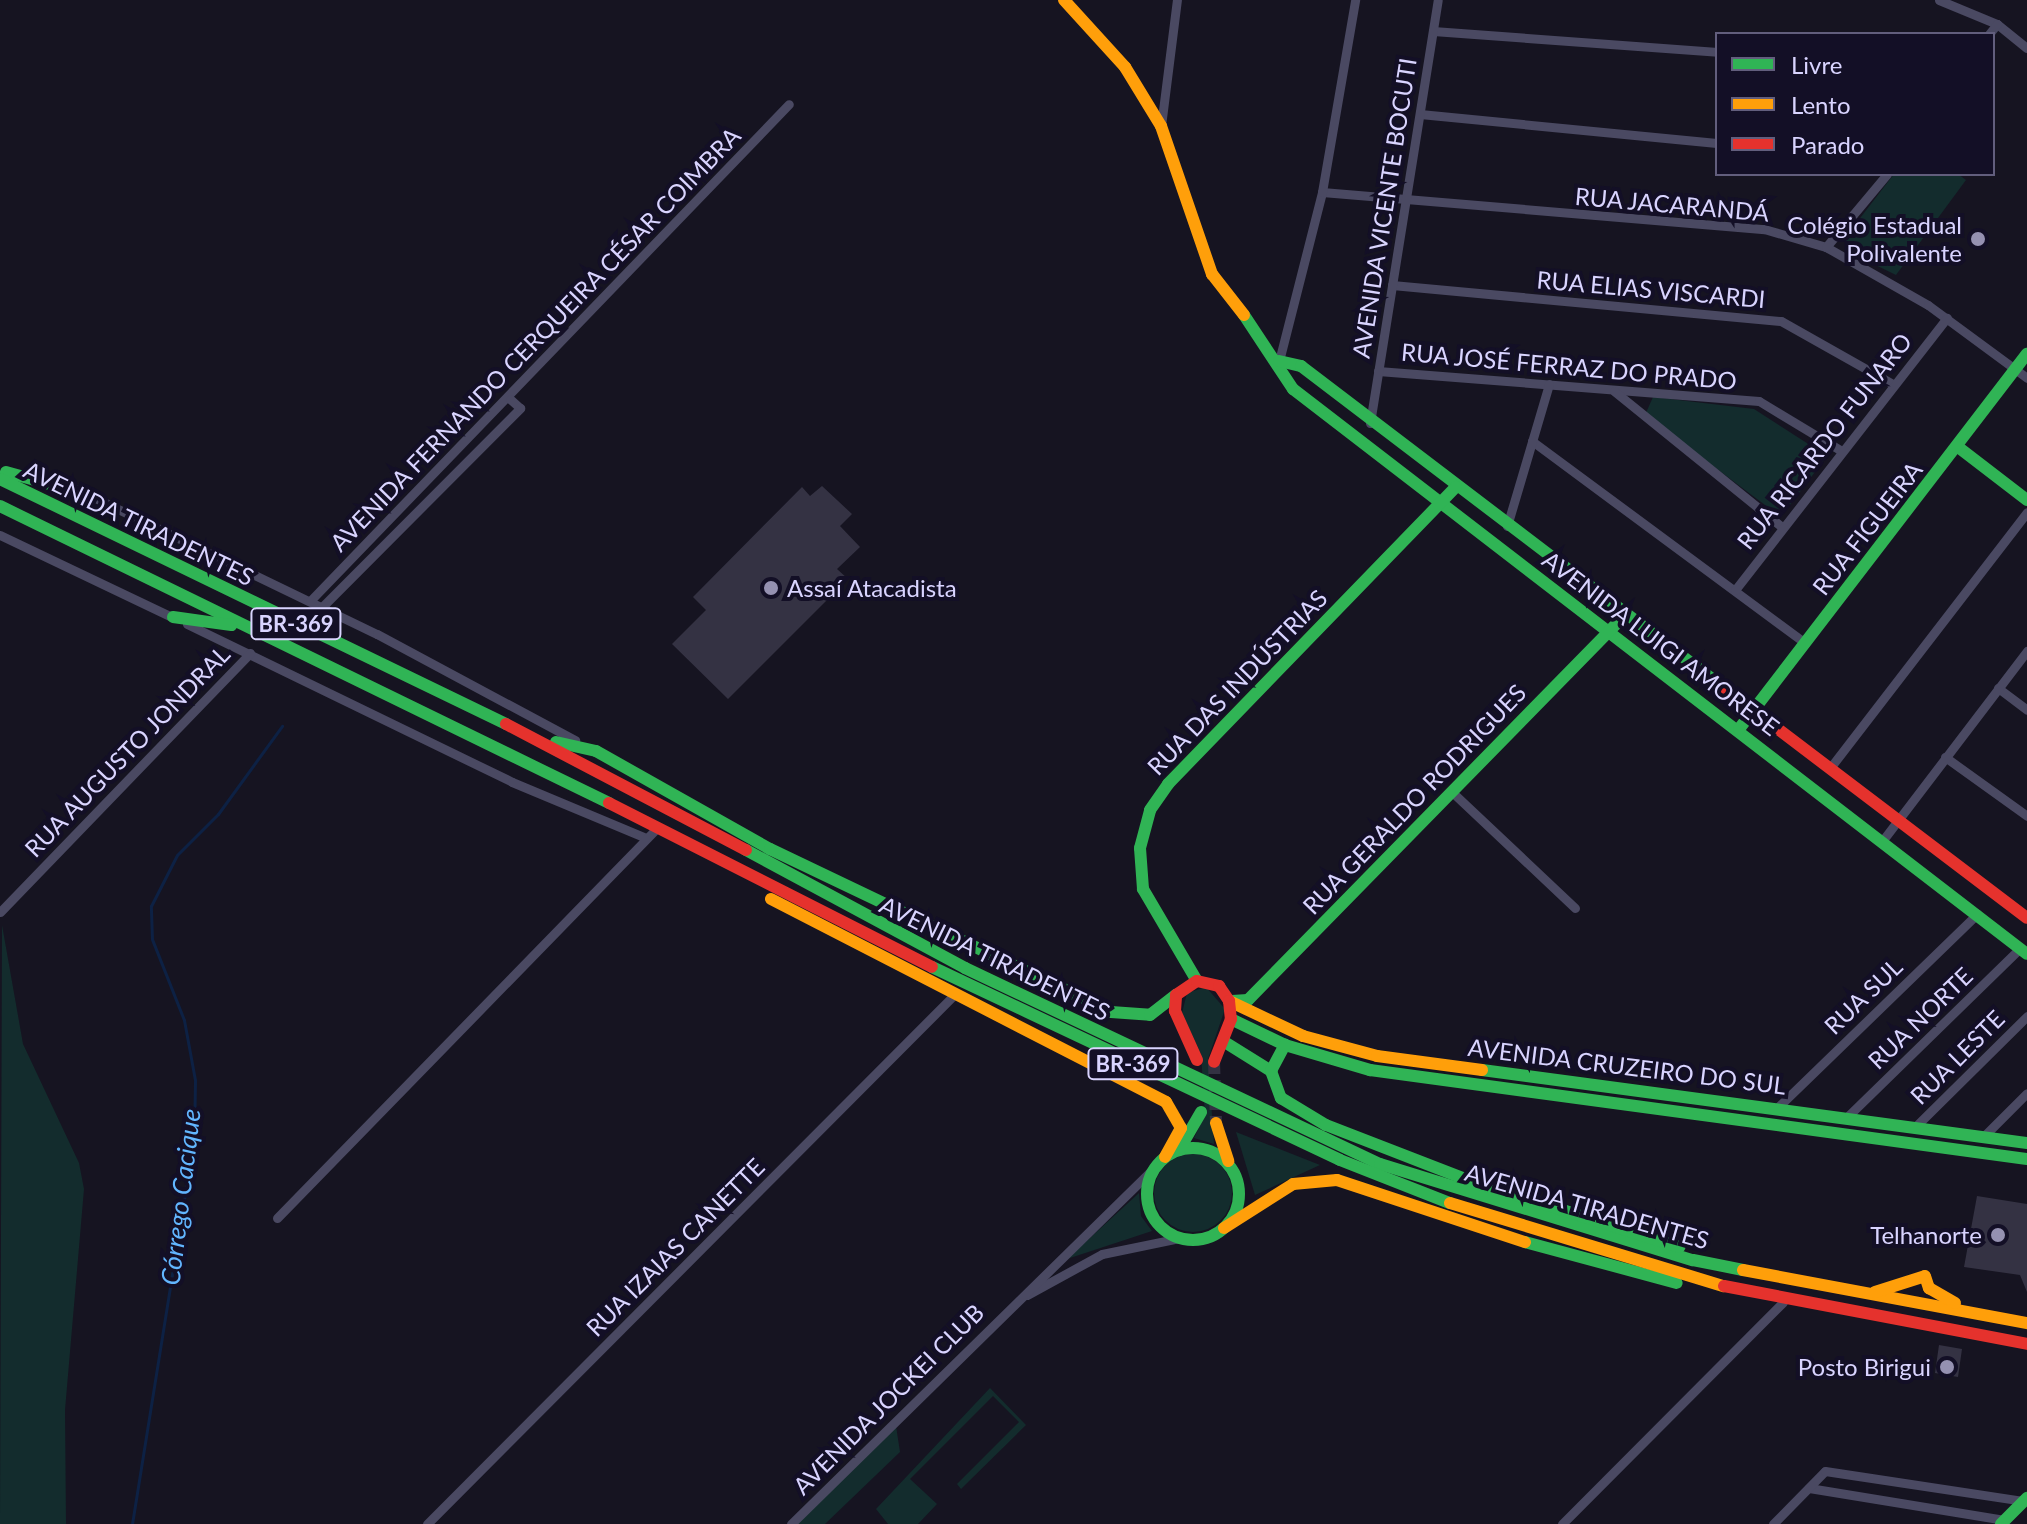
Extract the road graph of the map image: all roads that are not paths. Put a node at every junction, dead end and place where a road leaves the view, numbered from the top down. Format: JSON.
{"nodes":[{"id":1,"x":1064,"y":0,"type":"edge"},
{"id":2,"x":1177,"y":0,"type":"edge"},
{"id":3,"x":1355,"y":0,"type":"edge"},
{"id":4,"x":1438,"y":0,"type":"edge"},
{"id":5,"x":1939,"y":0,"type":"edge"},
{"id":6,"x":1997,"y":24,"type":"junction"},
{"id":7,"x":1433,"y":31,"type":"junction"},
{"id":8,"x":1991,"y":32,"type":"edge"},
{"id":9,"x":2027,"y":48,"type":"edge"},
{"id":10,"x":1715,"y":52,"type":"edge"},
{"id":11,"x":789,"y":104,"type":"dead end"},
{"id":12,"x":1420,"y":114,"type":"junction"},
{"id":13,"x":1161,"y":126,"type":"junction"},
{"id":14,"x":1715,"y":143,"type":"edge"},
{"id":15,"x":1885,"y":176,"type":"edge"},
{"id":16,"x":1322,"y":192,"type":"junction"},
{"id":17,"x":1406,"y":201,"type":"junction"},
{"id":18,"x":1826,"y":247,"type":"junction"},
{"id":19,"x":1392,"y":285,"type":"junction"},
{"id":20,"x":1947,"y":318,"type":"junction"},
{"id":21,"x":2027,"y":354,"type":"edge"},
{"id":22,"x":1279,"y":361,"type":"junction"},
{"id":23,"x":2015,"y":370,"type":"junction"},
{"id":24,"x":1378,"y":371,"type":"junction"},
{"id":25,"x":2027,"y":378,"type":"edge"},
{"id":26,"x":1891,"y":383,"type":"junction"},
{"id":27,"x":1549,"y":384,"type":"junction"},
{"id":28,"x":1614,"y":391,"type":"junction"},
{"id":29,"x":1647,"y":393,"type":"junction"},
{"id":30,"x":510,"y":399,"type":"junction"},
{"id":31,"x":1639,"y":411,"type":"junction"},
{"id":32,"x":1369,"y":423,"type":"junction"},
{"id":33,"x":1532,"y":441,"type":"junction"},
{"id":34,"x":1958,"y":447,"type":"junction"},
{"id":35,"x":1840,"y":450,"type":"junction"},
{"id":36,"x":0,"y":470,"type":"edge"},
{"id":37,"x":0,"y":479,"type":"edge"},
{"id":38,"x":1456,"y":487,"type":"junction"},
{"id":39,"x":0,"y":491,"type":"edge"},
{"id":40,"x":89,"y":495,"type":"joint"},
{"id":41,"x":2027,"y":500,"type":"edge"},
{"id":42,"x":1439,"y":505,"type":"junction"},
{"id":43,"x":0,"y":506,"type":"edge"},
{"id":44,"x":2027,"y":512,"type":"edge"},
{"id":45,"x":68,"y":515,"type":"junction"},
{"id":46,"x":1507,"y":527,"type":"junction"},
{"id":47,"x":1782,"y":527,"type":"junction"},
{"id":48,"x":0,"y":535,"type":"edge"},
{"id":49,"x":1735,"y":590,"type":"junction"},
{"id":50,"x":310,"y":601,"type":"junction"},
{"id":51,"x":322,"y":607,"type":"junction"},
{"id":52,"x":1625,"y":615,"type":"junction"},
{"id":53,"x":173,"y":617,"type":"junction"},
{"id":54,"x":1609,"y":630,"type":"junction"},
{"id":55,"x":1805,"y":643,"type":"junction"},
{"id":56,"x":290,"y":646,"type":"junction"},
{"id":57,"x":2027,"y":651,"type":"edge"},
{"id":58,"x":250,"y":653,"type":"junction"},
{"id":59,"x":1998,"y":688,"type":"junction"},
{"id":60,"x":1753,"y":710,"type":"junction"},
{"id":61,"x":2027,"y":710,"type":"edge"},
{"id":62,"x":1739,"y":729,"type":"junction"},
{"id":63,"x":523,"y":734,"type":"junction"},
{"id":64,"x":596,"y":751,"type":"junction"},
{"id":65,"x":1945,"y":757,"type":"junction"},
{"id":66,"x":1830,"y":768,"type":"junction"},
{"id":67,"x":1452,"y":792,"type":"junction"},
{"id":68,"x":2027,"y":816,"type":"edge"},
{"id":69,"x":1896,"y":820,"type":"junction"},
{"id":70,"x":657,"y":828,"type":"junction"},
{"id":71,"x":646,"y":838,"type":"junction"},
{"id":72,"x":1883,"y":840,"type":"junction"},
{"id":73,"x":770,"y":849,"type":"junction"},
{"id":74,"x":703,"y":854,"type":"junction"},
{"id":75,"x":1575,"y":908,"type":"dead end"},
{"id":76,"x":850,"y":911,"type":"junction"},
{"id":77,"x":0,"y":912,"type":"edge"},
{"id":78,"x":1977,"y":914,"type":"junction"},
{"id":79,"x":2027,"y":918,"type":"edge"},
{"id":80,"x":2024,"y":951,"type":"edge"},
{"id":81,"x":1197,"y":981,"type":"junction"},
{"id":82,"x":1176,"y":995,"type":"junction"},
{"id":83,"x":952,"y":997,"type":"junction"},
{"id":84,"x":1229,"y":1001,"type":"junction"},
{"id":85,"x":2027,"y":1016,"type":"edge"},
{"id":86,"x":1231,"y":1019,"type":"junction"},
{"id":87,"x":1223,"y":1041,"type":"junction"},
{"id":88,"x":1285,"y":1045,"type":"junction"},
{"id":89,"x":1390,"y":1057,"type":"junction"},
{"id":90,"x":1197,"y":1060,"type":"tunnel mouth"},
{"id":91,"x":1214,"y":1062,"type":"tunnel mouth"},
{"id":92,"x":1271,"y":1071,"type":"junction"},
{"id":93,"x":1379,"y":1071,"type":"junction"},
{"id":94,"x":2027,"y":1093,"type":"edge"},
{"id":95,"x":1777,"y":1108,"type":"junction"},
{"id":96,"x":1201,"y":1112,"type":"dead end"},
{"id":97,"x":1847,"y":1117,"type":"junction"},
{"id":98,"x":1216,"y":1123,"type":"tunnel mouth"},
{"id":99,"x":1915,"y":1127,"type":"junction"},
{"id":100,"x":1983,"y":1137,"type":"junction"},
{"id":101,"x":2027,"y":1143,"type":"edge"},
{"id":102,"x":1179,"y":1150,"type":"junction"},
{"id":103,"x":2027,"y":1159,"type":"edge"},
{"id":104,"x":1161,"y":1161,"type":"junction"},
{"id":105,"x":1229,"y":1164,"type":"junction"},
{"id":106,"x":277,"y":1218,"type":"dead end"},
{"id":107,"x":1224,"y":1228,"type":"junction"},
{"id":108,"x":1180,"y":1238,"type":"junction"},
{"id":109,"x":1745,"y":1273,"type":"junction"},
{"id":110,"x":1746,"y":1293,"type":"junction"},
{"id":111,"x":1853,"y":1295,"type":"junction"},
{"id":112,"x":1783,"y":1302,"type":"junction"},
{"id":113,"x":1013,"y":1303,"type":"junction"},
{"id":114,"x":2010,"y":1320,"type":"junction"},
{"id":115,"x":2027,"y":1323,"type":"edge"},
{"id":116,"x":2027,"y":1344,"type":"edge"},
{"id":117,"x":1809,"y":1488,"type":"junction"},
{"id":118,"x":2025,"y":1499,"type":"edge"},
{"id":119,"x":2003,"y":1522,"type":"edge"},
{"id":120,"x":427,"y":1524,"type":"edge"},
{"id":121,"x":791,"y":1524,"type":"edge"},
{"id":122,"x":1562,"y":1524,"type":"edge"},
{"id":123,"x":1773,"y":1524,"type":"edge"}],
"edges":[{"from":1,"to":13,"type":"main road","name":"AVENIDA LUIGI AMORESE"},
{"from":2,"to":13,"type":"street"},
{"from":3,"to":16,"type":"street"},
{"from":4,"to":7,"type":"street","name":"AVENIDA VICENTE BOCUTI"},
{"from":5,"to":6,"type":"street"},
{"from":6,"to":8,"type":"street"},
{"from":6,"to":9,"type":"street"},
{"from":7,"to":10,"type":"street"},
{"from":7,"to":12,"type":"street","name":"AVENIDA VICENTE BOCUTI"},
{"from":11,"to":30,"type":"street","name":"AVENIDA FERNANDO CERQUEIRA CÉSAR COIMBRA"},
{"from":12,"to":14,"type":"street"},
{"from":12,"to":17,"type":"street","name":"AVENIDA VICENTE BOCUTI"},
{"from":13,"to":22,"type":"main road","name":"AVENIDA LUIGI AMORESE"},
{"from":15,"to":18,"type":"street"},
{"from":16,"to":17,"type":"street","name":"RUA JACARANDÁ"},
{"from":16,"to":22,"type":"street"},
{"from":17,"to":18,"type":"street","name":"RUA JACARANDÁ"},
{"from":17,"to":19,"type":"street","name":"AVENIDA VICENTE BOCUTI"},
{"from":18,"to":20,"type":"street","name":"RUA JACARANDÁ"},
{"from":19,"to":24,"type":"street","name":"AVENIDA VICENTE BOCUTI"},
{"from":19,"to":26,"type":"street","name":"RUA ELIAS VISCARDI"},
{"from":20,"to":23,"type":"street","name":"RUA JACARANDÁ"},
{"from":20,"to":26,"type":"street","name":"RUA RICARDO FUNARO"},
{"from":21,"to":23,"type":"main road","name":"RUA FIGUEIRA"},
{"from":22,"to":32,"type":"main road","name":"AVENIDA LUIGI AMORESE"},
{"from":22,"to":42,"type":"main road","name":"AVENIDA LUIGI AMORESE"},
{"from":23,"to":25,"type":"street","name":"RUA JACARANDÁ"},
{"from":23,"to":34,"type":"main road","name":"RUA FIGUEIRA"},
{"from":24,"to":27,"type":"street","name":"RUA JOSÉ FERRAZ DO PRADO"},
{"from":24,"to":32,"type":"street","name":"AVENIDA VICENTE BOCUTI"},
{"from":26,"to":35,"type":"street","name":"RUA RICARDO FUNARO"},
{"from":27,"to":28,"type":"street","name":"RUA JOSÉ FERRAZ DO PRADO"},
{"from":27,"to":33,"type":"street"},
{"from":28,"to":29,"type":"street","name":"RUA JOSÉ FERRAZ DO PRADO"},
{"from":28,"to":31,"type":"street"},
{"from":29,"to":31,"type":"street"},
{"from":29,"to":35,"type":"street","name":"RUA JOSÉ FERRAZ DO PRADO"},
{"from":30,"to":50,"type":"street","name":"AVENIDA FERNANDO CERQUEIRA CÉSAR COIMBRA"},
{"from":30,"to":51,"type":"street"},
{"from":31,"to":47,"type":"street"},
{"from":32,"to":38,"type":"main road","name":"AVENIDA LUIGI AMORESE"},
{"from":33,"to":46,"type":"street"},
{"from":33,"to":49,"type":"street"},
{"from":34,"to":41,"type":"main road"},
{"from":34,"to":55,"type":"main road","name":"RUA FIGUEIRA"},
{"from":35,"to":47,"type":"street","name":"RUA RICARDO FUNARO"},
{"from":36,"to":40,"type":"main road"},
{"from":37,"to":45,"type":"main road","name":"AVENIDA TIRADENTES","number":"BR-369"},
{"from":38,"to":42,"type":"main road","name":"RUA DAS INDÚSTRIAS"},
{"from":38,"to":46,"type":"main road","name":"AVENIDA LUIGI AMORESE"},
{"from":39,"to":45,"type":"main road"},
{"from":40,"to":50,"type":"street"},
{"from":42,"to":54,"type":"main road","name":"AVENIDA LUIGI AMORESE"},
{"from":42,"to":81,"type":"main road","name":"RUA DAS INDÚSTRIAS"},
{"from":43,"to":56,"type":"main road","name":"AVENIDA TIRADENTES","number":"BR-369"},
{"from":44,"to":66,"type":"street"},
{"from":45,"to":63,"type":"main road","name":"AVENIDA TIRADENTES","number":"BR-369"},
{"from":46,"to":52,"type":"main road","name":"AVENIDA LUIGI AMORESE"},
{"from":47,"to":49,"type":"street","name":"RUA RICARDO FUNARO"},
{"from":48,"to":53,"type":"street"},
{"from":49,"to":55,"type":"street"},
{"from":50,"to":51,"type":"street"},
{"from":51,"to":64,"type":"street"},
{"from":52,"to":54,"type":"main road","name":"RUA GERALDO RODRIGUES"},
{"from":52,"to":60,"type":"main road","name":"AVENIDA LUIGI AMORESE"},
{"from":53,"to":56,"type":"main road"},
{"from":53,"to":58,"type":"street"},
{"from":54,"to":62,"type":"main road","name":"AVENIDA LUIGI AMORESE"},
{"from":54,"to":67,"type":"main road","name":"RUA GERALDO RODRIGUES"},
{"from":55,"to":60,"type":"main road","name":"RUA FIGUEIRA"},
{"from":56,"to":70,"type":"main road","name":"AVENIDA TIRADENTES","number":"BR-369"},
{"from":57,"to":59,"type":"street"},
{"from":58,"to":71,"type":"street"},
{"from":58,"to":77,"type":"street","name":"RUA AUGUSTO JONDRAL"},
{"from":59,"to":61,"type":"street"},
{"from":59,"to":65,"type":"street"},
{"from":60,"to":62,"type":"main road","name":"RUA FIGUEIRA"},
{"from":60,"to":66,"type":"main road","name":"AVENIDA LUIGI AMORESE"},
{"from":62,"to":72,"type":"main road","name":"AVENIDA LUIGI AMORESE"},
{"from":63,"to":64,"type":"main road"},
{"from":63,"to":76,"type":"main road","name":"AVENIDA TIRADENTES","number":"BR-369"},
{"from":64,"to":73,"type":"main road"},
{"from":65,"to":68,"type":"street"},
{"from":65,"to":69,"type":"street"},
{"from":66,"to":69,"type":"main road","name":"AVENIDA LUIGI AMORESE"},
{"from":67,"to":75,"type":"street"},
{"from":67,"to":84,"type":"main road","name":"RUA GERALDO RODRIGUES"},
{"from":69,"to":72,"type":"street"},
{"from":69,"to":79,"type":"main road","name":"AVENIDA LUIGI AMORESE"},
{"from":70,"to":71,"type":"street"},
{"from":70,"to":74,"type":"main road","name":"AVENIDA TIRADENTES","number":"BR-369"},
{"from":71,"to":106,"type":"street"},
{"from":72,"to":78,"type":"main road","name":"AVENIDA LUIGI AMORESE"},
{"from":73,"to":76,"type":"main road"},
{"from":73,"to":82,"type":"main road"},
{"from":74,"to":83,"type":"main road"},
{"from":74,"to":110,"type":"main road","name":"AVENIDA TIRADENTES","number":"BR-369"},
{"from":76,"to":109,"type":"main road","name":"AVENIDA TIRADENTES","number":"BR-369"},
{"from":78,"to":80,"type":"main road","name":"AVENIDA LUIGI AMORESE"},
{"from":78,"to":95,"type":"street","name":"RUA SUL"},
{"from":80,"to":97,"type":"street","name":"RUA NORTE"},
{"from":81,"to":82,"type":"main road"},
{"from":81,"to":84,"type":"main road","name":"AVENIDA CRUZEIRO DO SUL"},
{"from":82,"to":90,"type":"main road"},
{"from":83,"to":104,"type":"main road"},
{"from":83,"to":120,"type":"street","name":"RUA IZAIAS CANETTE"},
{"from":84,"to":86,"type":"main road"},
{"from":84,"to":89,"type":"main road","name":"AVENIDA CRUZEIRO DO SUL"},
{"from":85,"to":99,"type":"street","name":"RUA LESTE"},
{"from":86,"to":87,"type":"main road"},
{"from":86,"to":88,"type":"main road","name":"AVENIDA CRUZEIRO DO SUL"},
{"from":87,"to":91,"type":"main road"},
{"from":87,"to":92,"type":"main road"},
{"from":88,"to":92,"type":"main road"},
{"from":88,"to":93,"type":"main road","name":"AVENIDA CRUZEIRO DO SUL"},
{"from":89,"to":93,"type":"main road"},
{"from":89,"to":95,"type":"main road","name":"AVENIDA CRUZEIRO DO SUL"},
{"from":92,"to":109,"type":"main road"},
{"from":93,"to":103,"type":"main road","name":"AVENIDA CRUZEIRO DO SUL"},
{"from":94,"to":100,"type":"street"},
{"from":95,"to":97,"type":"main road","name":"AVENIDA CRUZEIRO DO SUL"},
{"from":96,"to":102,"type":"main road"},
{"from":97,"to":99,"type":"main road","name":"AVENIDA CRUZEIRO DO SUL"},
{"from":98,"to":105,"type":"main road"},
{"from":99,"to":100,"type":"main road","name":"AVENIDA CRUZEIRO DO SUL"},
{"from":100,"to":101,"type":"main road","name":"AVENIDA CRUZEIRO DO SUL"},
{"from":102,"to":104,"type":"main road"},
{"from":102,"to":105,"type":"main road"},
{"from":104,"to":108,"type":"main road"},
{"from":104,"to":113,"type":"street","name":"AVENIDA JOCKEI CLUB"},
{"from":105,"to":107,"type":"main road"},
{"from":107,"to":108,"type":"main road"},
{"from":107,"to":110,"type":"main road"},
{"from":108,"to":113,"type":"street","name":"AVENIDA JOCKEI CLUB"},
{"from":109,"to":111,"type":"main road","name":"AVENIDA TIRADENTES","number":"BR-369"},
{"from":110,"to":112,"type":"main road","name":"AVENIDA TIRADENTES","number":"BR-369"},
{"from":111,"to":114,"type":"main road","name":"AVENIDA TIRADENTES","number":"BR-369"},
{"from":111,"to":114,"type":"main road"},
{"from":112,"to":116,"type":"main road","name":"AVENIDA TIRADENTES","number":"BR-369"},
{"from":112,"to":122,"type":"street"},
{"from":113,"to":121,"type":"street","name":"AVENIDA JOCKEI CLUB"},
{"from":114,"to":115,"type":"main road","name":"AVENIDA TIRADENTES","number":"BR-369"},
{"from":117,"to":118,"type":"street"},
{"from":117,"to":119,"type":"street"},
{"from":117,"to":123,"type":"street"},
{"from":118,"to":119,"type":"main road"}]}
